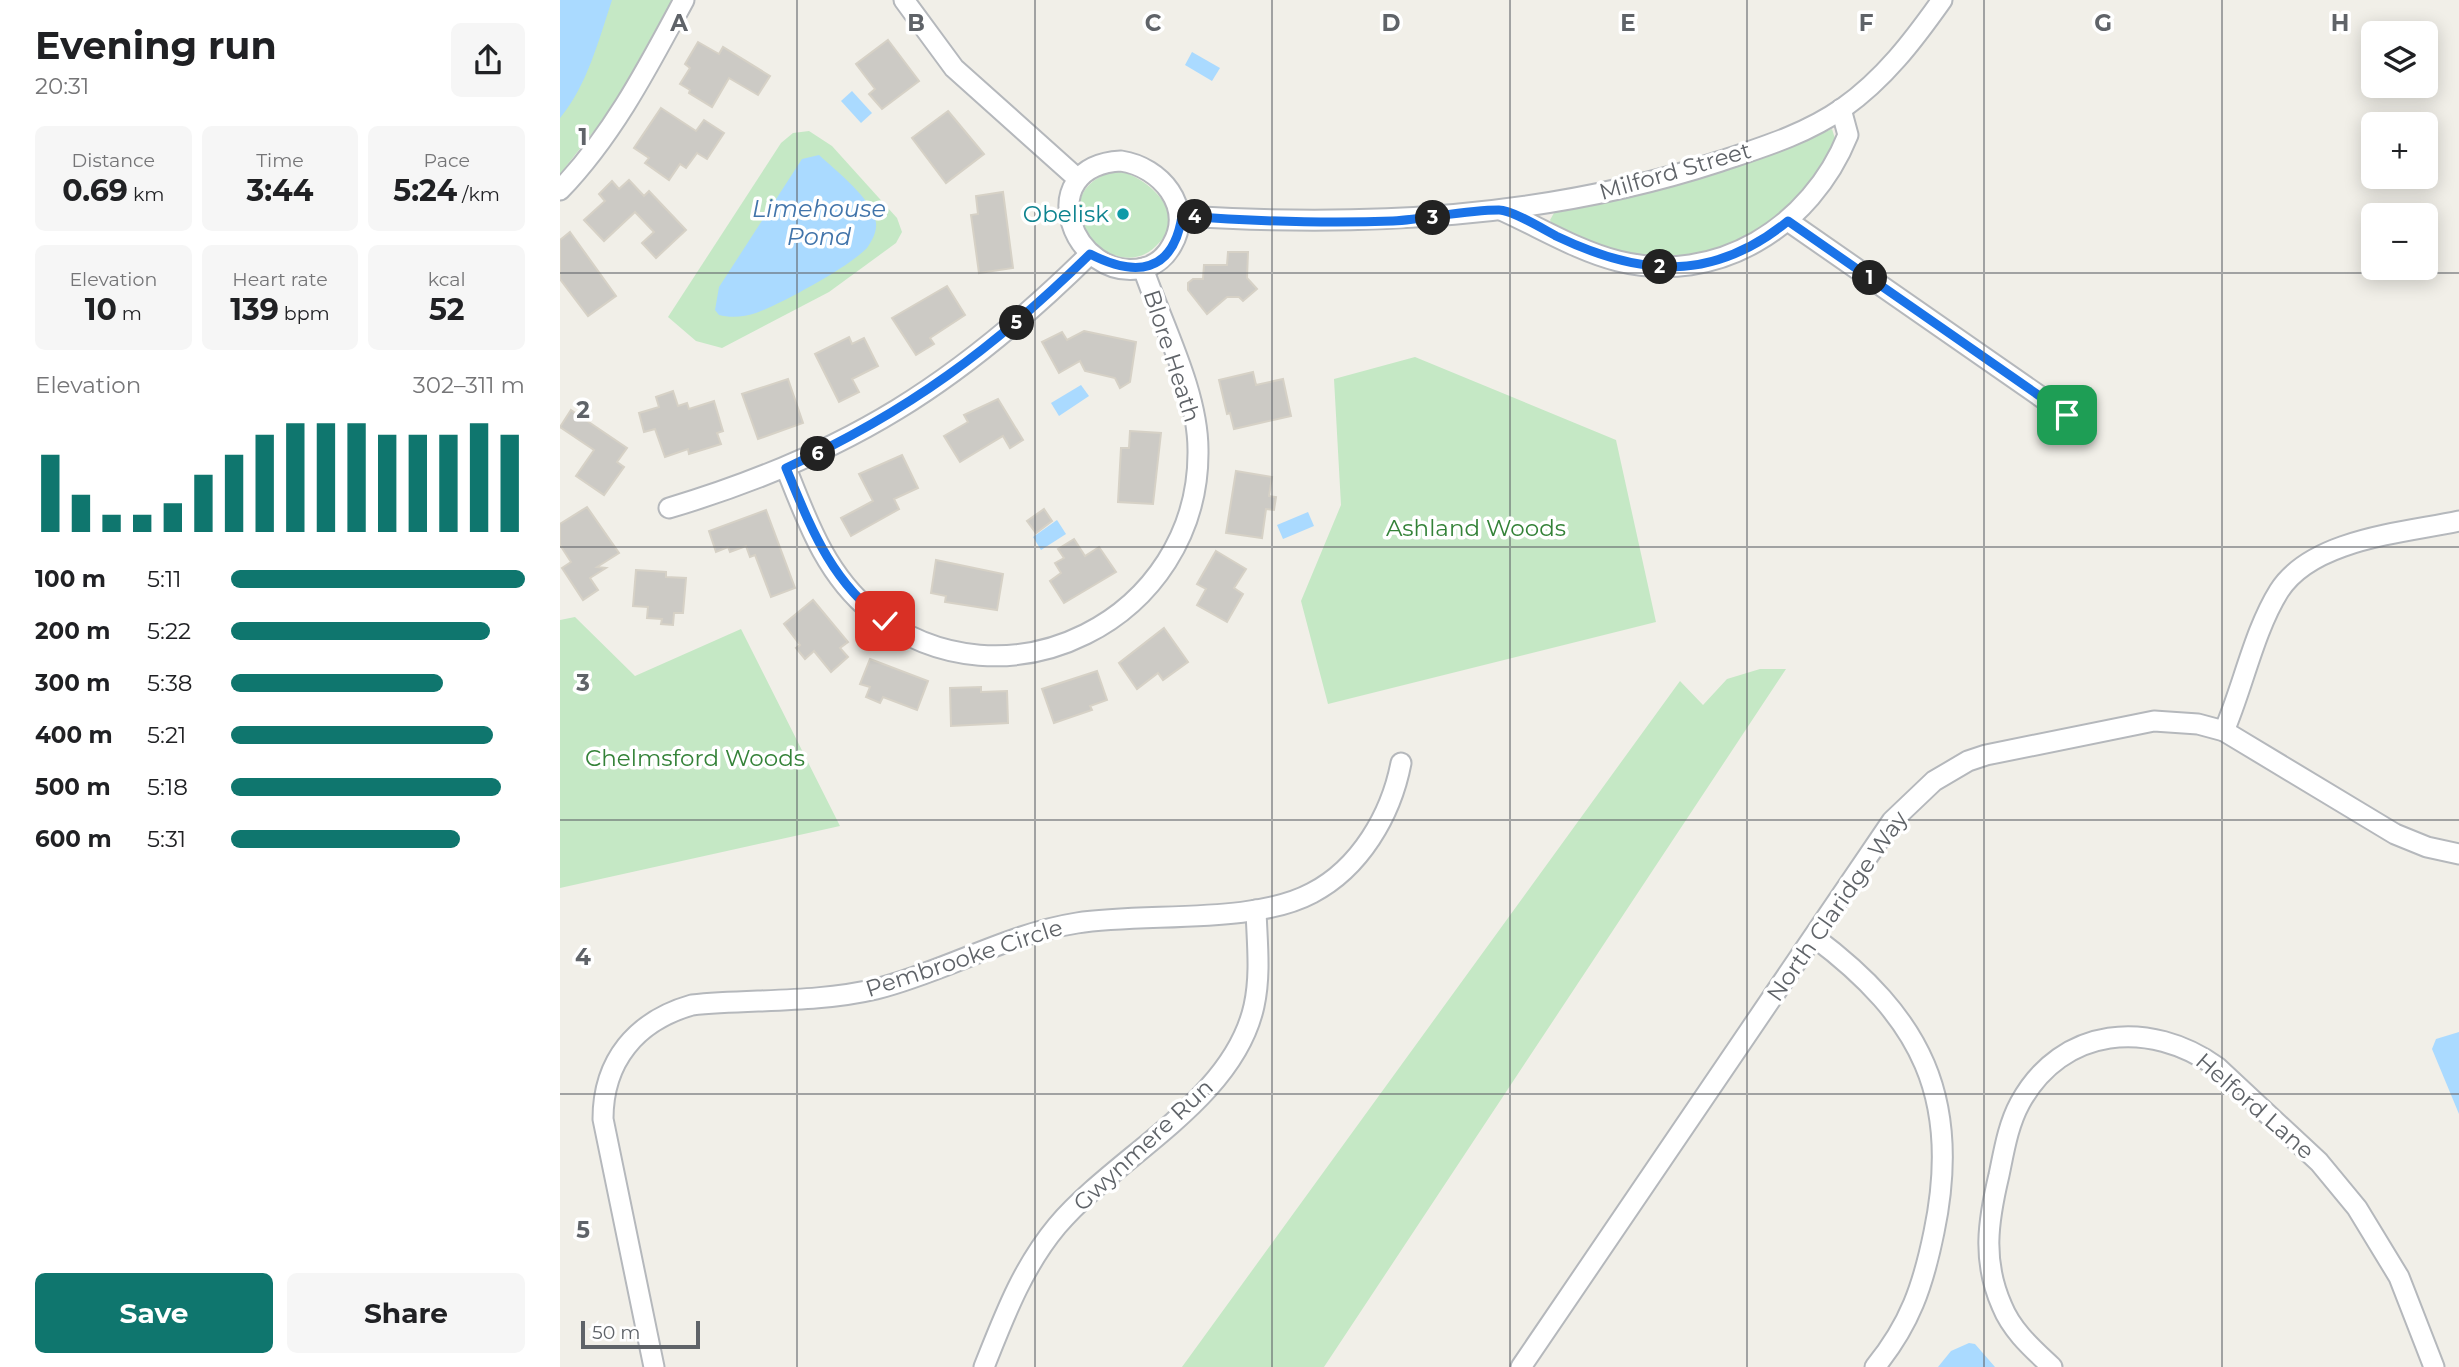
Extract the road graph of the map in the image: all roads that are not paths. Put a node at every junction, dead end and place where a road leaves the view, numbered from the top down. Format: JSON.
{"nodes":[{"id":1,"x":684,"y":0,"type":"edge"},
{"id":2,"x":904,"y":0,"type":"edge"},
{"id":3,"x":1942,"y":0,"type":"edge"},
{"id":4,"x":1842,"y":109,"type":"junction"},
{"id":5,"x":1078,"y":179,"type":"junction"},
{"id":6,"x":560,"y":191,"type":"edge"},
{"id":7,"x":1501,"y":210,"type":"junction"},
{"id":8,"x":1182,"y":216,"type":"junction"},
{"id":9,"x":1788,"y":221,"type":"junction"},
{"id":10,"x":1090,"y":254,"type":"junction"},
{"id":11,"x":1143,"y":268,"type":"junction"},
{"id":12,"x":2067,"y":415,"type":"dead end"},
{"id":13,"x":786,"y":468,"type":"junction"},
{"id":14,"x":669,"y":508,"type":"dead end"},
{"id":15,"x":2459,"y":521,"type":"edge"},
{"id":16,"x":2224,"y":731,"type":"junction"},
{"id":17,"x":1401,"y":763,"type":"dead end"},
{"id":18,"x":2459,"y":854,"type":"edge"},
{"id":19,"x":1256,"y":910,"type":"junction"},
{"id":20,"x":1814,"y":937,"type":"junction"},
{"id":21,"x":654,"y":1367,"type":"edge"},
{"id":22,"x":984,"y":1367,"type":"edge"},
{"id":23,"x":1521,"y":1367,"type":"edge"},
{"id":24,"x":1875,"y":1367,"type":"edge"},
{"id":25,"x":2052,"y":1367,"type":"edge"},
{"id":26,"x":2434,"y":1367,"type":"edge"}],
"edges":[{"from":1,"to":6,"type":"street"},
{"from":2,"to":5,"type":"street"},
{"from":3,"to":4,"type":"street","name":"Milford Street"},
{"from":4,"to":7,"type":"street","name":"Milford Street"},
{"from":4,"to":9,"type":"street"},
{"from":5,"to":8,"type":"street"},
{"from":5,"to":10,"type":"street"},
{"from":7,"to":8,"type":"street","name":"Milford Street"},
{"from":7,"to":9,"type":"street"},
{"from":8,"to":11,"type":"street"},
{"from":9,"to":12,"type":"street"},
{"from":10,"to":11,"type":"street"},
{"from":10,"to":13,"type":"street"},
{"from":11,"to":13,"type":"street","name":"Blore Heath"},
{"from":13,"to":14,"type":"street"},
{"from":15,"to":16,"type":"street"},
{"from":16,"to":18,"type":"street","name":"North Claridge Way"},
{"from":16,"to":20,"type":"street","name":"North Claridge Way"},
{"from":17,"to":19,"type":"street","name":"Pembrooke Circle"},
{"from":19,"to":21,"type":"street","name":"Pembrooke Circle"},
{"from":19,"to":22,"type":"street","name":"Gwynmere Run"},
{"from":20,"to":23,"type":"street","name":"North Claridge Way"},
{"from":20,"to":24,"type":"street"},
{"from":25,"to":26,"type":"street","name":"Helford Lane"}]}
